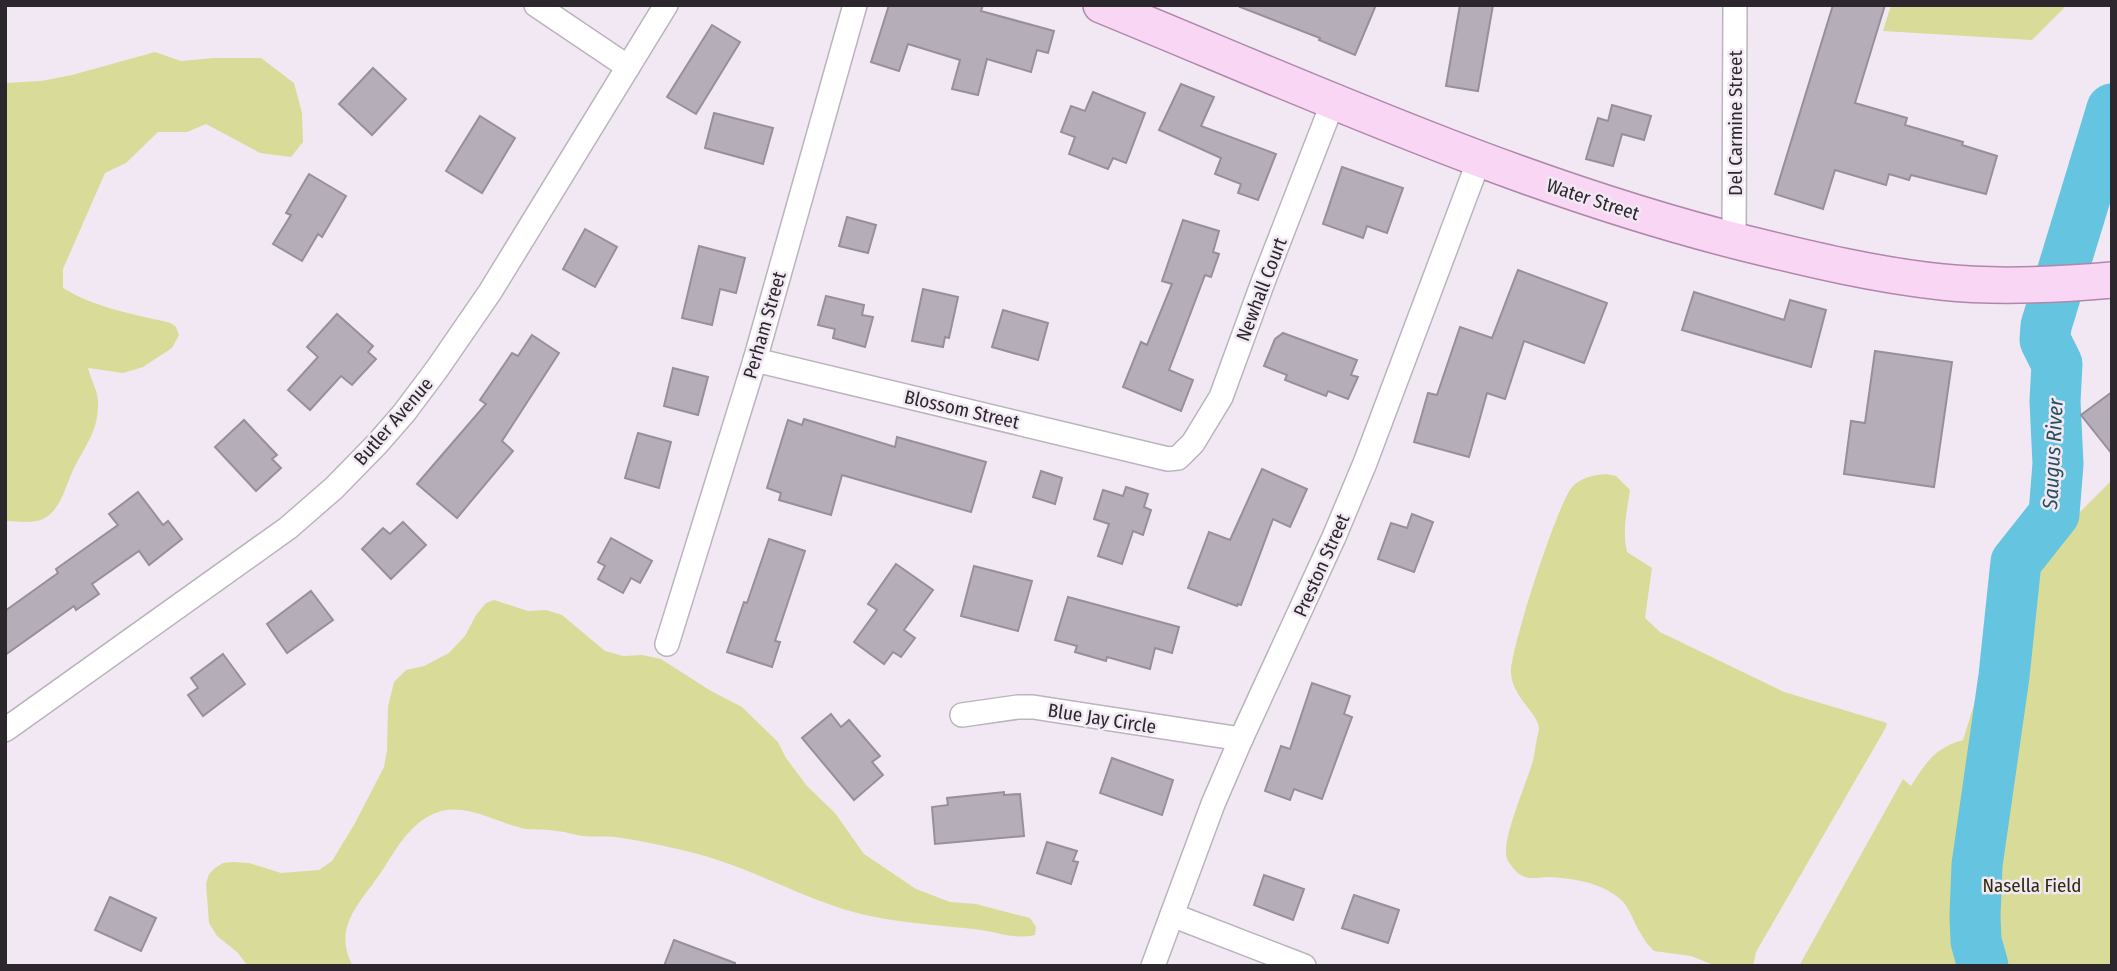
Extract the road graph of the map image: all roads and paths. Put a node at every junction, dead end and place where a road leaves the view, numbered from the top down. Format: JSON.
{"nodes":[{"id":1,"x":536,"y":5,"type":"edge"},
{"id":2,"x":666,"y":5,"type":"edge"},
{"id":3,"x":855,"y":5,"type":"edge"},
{"id":4,"x":1101,"y":5,"type":"edge"},
{"id":5,"x":1735,"y":5,"type":"edge"},
{"id":6,"x":628,"y":67,"type":"junction"},
{"id":7,"x":1334,"y":102,"type":"junction"},
{"id":8,"x":1479,"y":160,"type":"junction"},
{"id":9,"x":1734,"y":240,"type":"junction"},
{"id":10,"x":2100,"y":281,"type":"edge"},
{"id":11,"x":755,"y":360,"type":"junction"},
{"id":12,"x":1168,"y":459,"type":"joint"},
{"id":13,"x":667,"y":644,"type":"dead end"},
{"id":14,"x":962,"y":715,"type":"dead end"},
{"id":15,"x":5,"y":730,"type":"edge"},
{"id":16,"x":1241,"y":739,"type":"junction"},
{"id":17,"x":1172,"y":915,"type":"junction"},
{"id":18,"x":1153,"y":966,"type":"edge"},
{"id":19,"x":1304,"y":966,"type":"edge"}],
"edges":[{"from":1,"to":6,"type":"street"},
{"from":2,"to":6,"type":"street","name":"Butler Avenue"},
{"from":3,"to":11,"type":"street","name":"Perham Street"},
{"from":4,"to":7,"type":"main road","name":"Water Street"},
{"from":5,"to":9,"type":"street","name":"Del Carmine Street"},
{"from":6,"to":15,"type":"street","name":"Butler Avenue"},
{"from":7,"to":8,"type":"main road","name":"Water Street"},
{"from":7,"to":12,"type":"street","name":"Newhall Court"},
{"from":8,"to":9,"type":"main road","name":"Water Street"},
{"from":8,"to":16,"type":"street","name":"Preston Street"},
{"from":9,"to":10,"type":"main road","name":"Water Street"},
{"from":11,"to":12,"type":"street","name":"Blossom Street"},
{"from":11,"to":13,"type":"street","name":"Perham Street"},
{"from":14,"to":16,"type":"street","name":"Blue Jay Circle"},
{"from":16,"to":17,"type":"street","name":"Preston Street"},
{"from":17,"to":18,"type":"street","name":"Preston Street"},
{"from":17,"to":19,"type":"street"}]}
